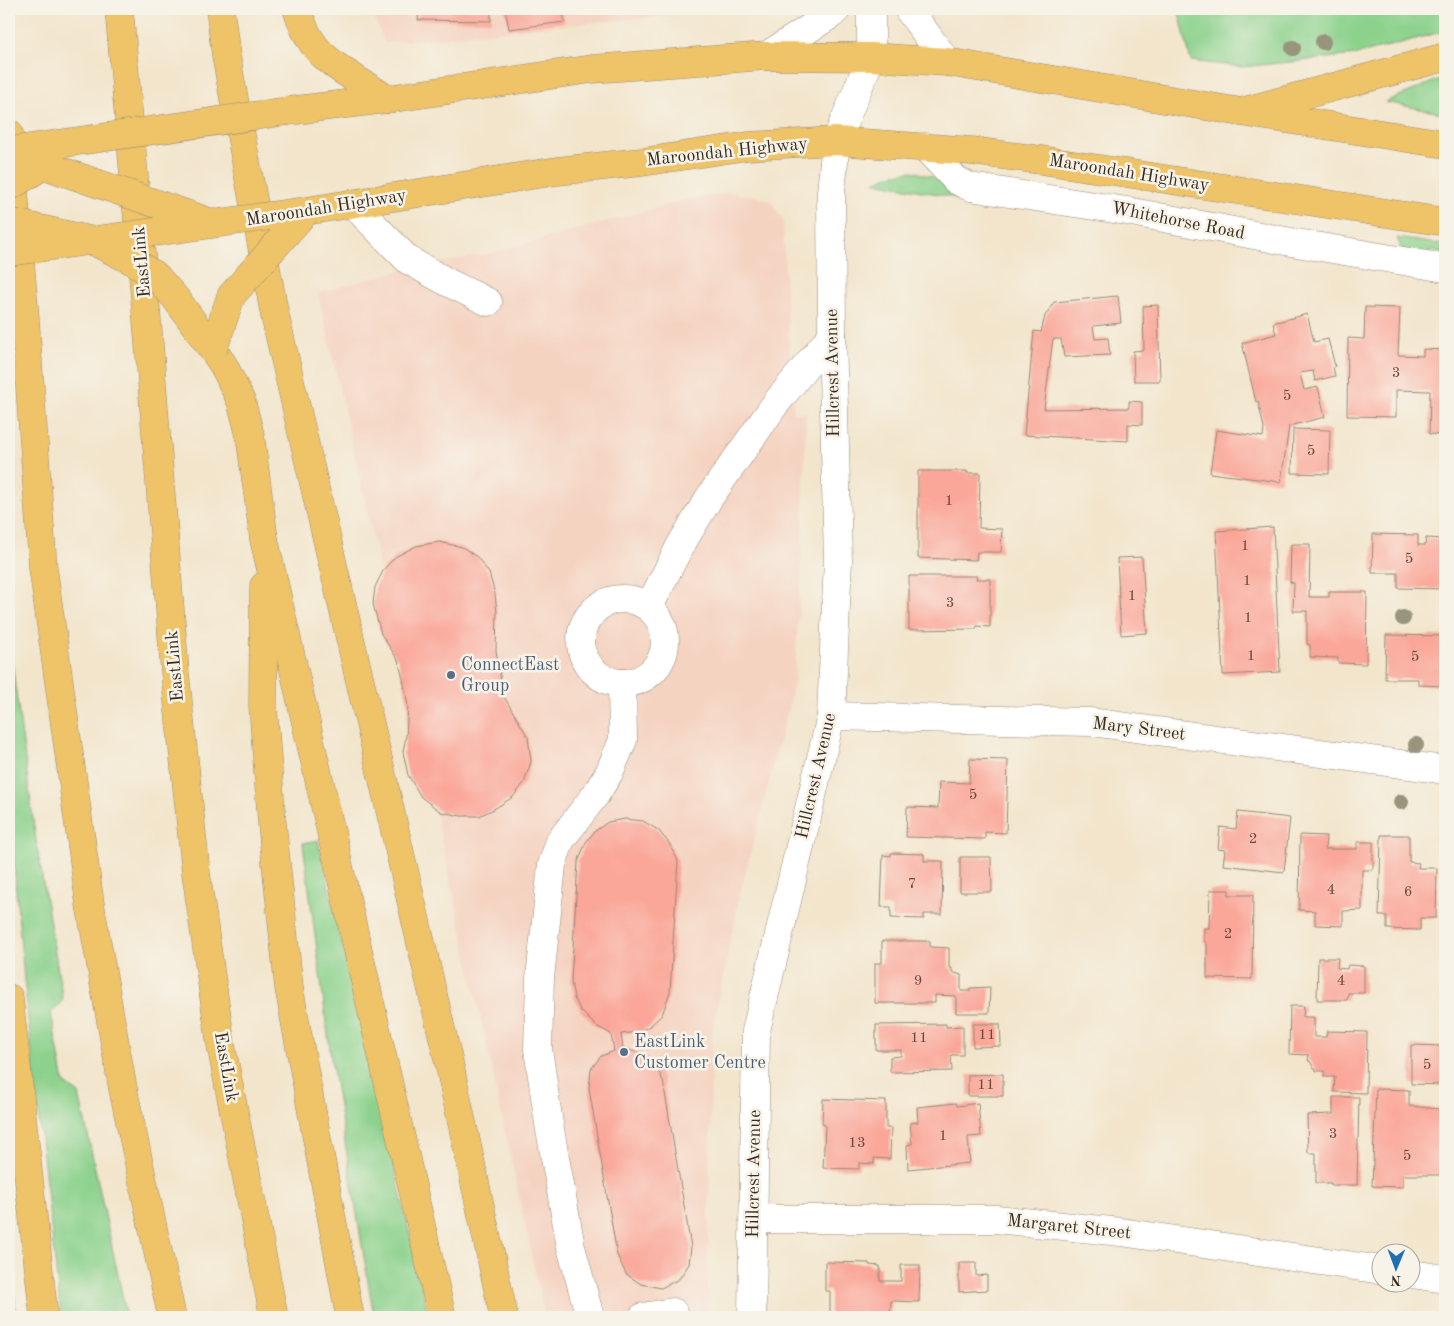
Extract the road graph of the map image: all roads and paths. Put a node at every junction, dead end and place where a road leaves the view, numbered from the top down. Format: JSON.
{"nodes":[{"id":1,"x":119,"y":9,"type":"edge"},
{"id":2,"x":220,"y":9,"type":"edge"},
{"id":3,"x":297,"y":9,"type":"edge"},
{"id":4,"x":837,"y":9,"type":"edge"},
{"id":5,"x":871,"y":9,"type":"edge"},
{"id":6,"x":908,"y":9,"type":"edge"},
{"id":7,"x":766,"y":56,"type":"junction"},
{"id":8,"x":870,"y":57,"type":"junction"},
{"id":9,"x":1445,"y":57,"type":"edge"},
{"id":10,"x":947,"y":62,"type":"junction"},
{"id":11,"x":387,"y":99,"type":"junction"},
{"id":12,"x":1241,"y":112,"type":"junction"},
{"id":13,"x":9,"y":133,"type":"edge"},
{"id":14,"x":102,"y":138,"type":"junction"},
{"id":15,"x":836,"y":141,"type":"junction"},
{"id":16,"x":1445,"y":144,"type":"edge"},
{"id":17,"x":925,"y":147,"type":"junction"},
{"id":18,"x":9,"y":153,"type":"edge"},
{"id":19,"x":44,"y":164,"type":"junction"},
{"id":20,"x":9,"y":187,"type":"edge"},
{"id":21,"x":353,"y":204,"type":"junction"},
{"id":22,"x":306,"y":211,"type":"junction"},
{"id":23,"x":9,"y":222,"type":"edge"},
{"id":24,"x":1445,"y":222,"type":"edge"},
{"id":25,"x":216,"y":224,"type":"junction"},
{"id":26,"x":93,"y":241,"type":"junction"},
{"id":27,"x":9,"y":252,"type":"edge"},
{"id":28,"x":1445,"y":268,"type":"edge"},
{"id":29,"x":488,"y":302,"type":"dead end"},
{"id":30,"x":832,"y":335,"type":"junction"},
{"id":31,"x":213,"y":350,"type":"junction"},
{"id":32,"x":264,"y":539,"type":"junction"},
{"id":33,"x":649,"y":607,"type":"junction"},
{"id":34,"x":622,"y":683,"type":"junction"},
{"id":35,"x":831,"y":716,"type":"junction"},
{"id":36,"x":1445,"y":770,"type":"edge"},
{"id":37,"x":9,"y":998,"type":"edge"},
{"id":38,"x":753,"y":1219,"type":"junction"},
{"id":39,"x":1372,"y":1269,"type":"edge"},
{"id":40,"x":1422,"y":1276,"type":"edge"},
{"id":41,"x":1445,"y":1279,"type":"edge"},
{"id":42,"x":673,"y":1312,"type":"dead end"},
{"id":43,"x":44,"y":1317,"type":"edge"},
{"id":44,"x":172,"y":1317,"type":"edge"},
{"id":45,"x":274,"y":1317,"type":"edge"},
{"id":46,"x":350,"y":1317,"type":"edge"},
{"id":47,"x":442,"y":1317,"type":"edge"},
{"id":48,"x":504,"y":1317,"type":"edge"},
{"id":49,"x":590,"y":1317,"type":"edge"},
{"id":50,"x":642,"y":1317,"type":"edge"},
{"id":51,"x":752,"y":1317,"type":"edge"}],
"edges":[{"from":1,"to":45,"type":"main road","name":"EastLink"},
{"from":2,"to":48,"type":"main road"},
{"from":3,"to":11,"type":"main road"},
{"from":4,"to":7,"type":"street"},
{"from":5,"to":8,"type":"street"},
{"from":6,"to":10,"type":"street"},
{"from":7,"to":8,"type":"main road"},
{"from":7,"to":11,"type":"main road"},
{"from":8,"to":10,"type":"main road"},
{"from":8,"to":15,"type":"street","name":"Hillcrest Avenue"},
{"from":9,"to":12,"type":"main road"},
{"from":10,"to":12,"type":"main road"},
{"from":11,"to":14,"type":"main road","bridge":true},
{"from":12,"to":16,"type":"main road"},
{"from":13,"to":44,"type":"main road"},
{"from":14,"to":18,"type":"main road","bridge":true},
{"from":14,"to":19,"type":"main road","bridge":true},
{"from":15,"to":17,"type":"main road","name":"Maroondah Highway"},
{"from":15,"to":21,"type":"main road","name":"Maroondah Highway"},
{"from":15,"to":30,"type":"street","name":"Hillcrest Avenue"},
{"from":17,"to":24,"type":"main road","name":"Maroondah Highway"},
{"from":17,"to":28,"type":"street","name":"Whitehorse Road"},
{"from":18,"to":19,"type":"main road","bridge":true},
{"from":19,"to":20,"type":"main road","bridge":true},
{"from":19,"to":25,"type":"main road","bridge":true},
{"from":21,"to":22,"type":"main road","name":"Maroondah Highway"},
{"from":21,"to":29,"type":"street"},
{"from":22,"to":25,"type":"main road","name":"Maroondah Highway","bridge":true},
{"from":22,"to":31,"type":"main road","bridge":true},
{"from":23,"to":26,"type":"main road","bridge":true},
{"from":25,"to":26,"type":"main road","name":"Maroondah Highway","bridge":true},
{"from":26,"to":27,"type":"main road","name":"Maroondah Highway","bridge":true},
{"from":26,"to":31,"type":"main road","bridge":true},
{"from":30,"to":33,"type":"street"},
{"from":30,"to":35,"type":"street","name":"Hillcrest Avenue"},
{"from":31,"to":32,"type":"main road"},
{"from":32,"to":46,"type":"main road"},
{"from":32,"to":47,"type":"main road"},
{"from":33,"to":34,"type":"street"},
{"from":33,"to":34,"type":"street"},
{"from":34,"to":49,"type":"street"},
{"from":35,"to":36,"type":"street","name":"Mary Street"},
{"from":35,"to":38,"type":"street","name":"Hillcrest Avenue"},
{"from":37,"to":43,"type":"main road"},
{"from":38,"to":39,"type":"street","name":"Margaret Street"},
{"from":38,"to":51,"type":"street","name":"Hillcrest Avenue"},
{"from":40,"to":41,"type":"street"},
{"from":42,"to":50,"type":"street"}]}
